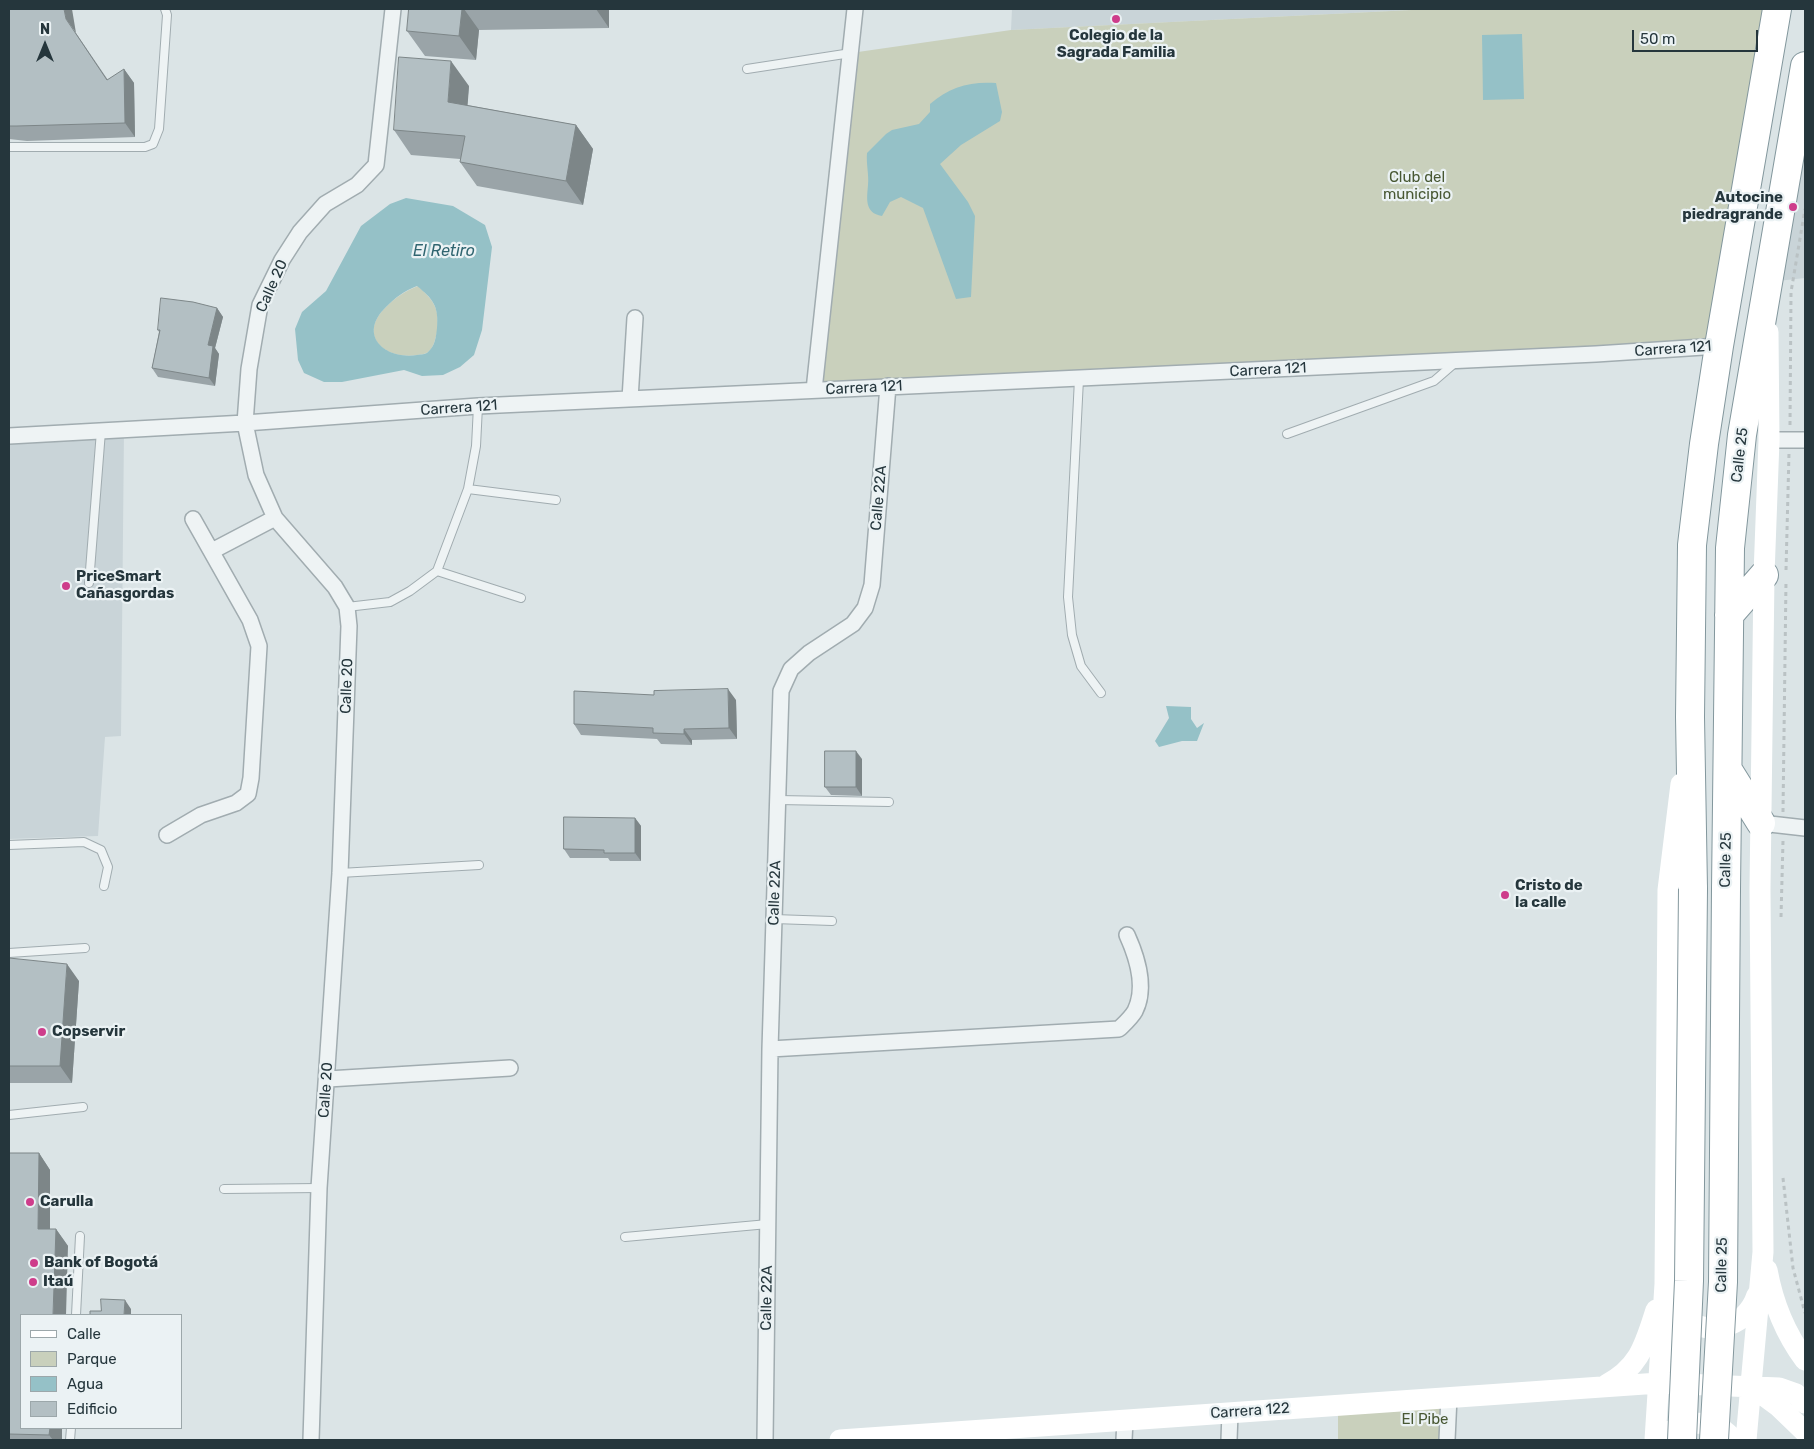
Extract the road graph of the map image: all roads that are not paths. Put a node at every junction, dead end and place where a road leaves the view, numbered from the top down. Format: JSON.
{"nodes":[{"id":1,"x":166,"y":9,"type":"edge"},
{"id":2,"x":393,"y":9,"type":"edge"},
{"id":3,"x":855,"y":9,"type":"edge"},
{"id":4,"x":1777,"y":9,"type":"edge"},
{"id":5,"x":851,"y":53,"type":"junction"},
{"id":6,"x":1805,"y":66,"type":"edge"},
{"id":7,"x":747,"y":69,"type":"dead end"},
{"id":8,"x":9,"y":146,"type":"edge"},
{"id":9,"x":1768,"y":282,"type":"junction"},
{"id":10,"x":635,"y":318,"type":"dead end"},
{"id":11,"x":1719,"y":346,"type":"junction"},
{"id":12,"x":1457,"y":361,"type":"junction"},
{"id":13,"x":1079,"y":379,"type":"junction"},
{"id":14,"x":888,"y":386,"type":"junction"},
{"id":15,"x":814,"y":390,"type":"junction"},
{"id":16,"x":630,"y":399,"type":"junction"},
{"id":17,"x":478,"y":406,"type":"junction"},
{"id":18,"x":245,"y":423,"type":"junction"},
{"id":19,"x":101,"y":431,"type":"junction"},
{"id":20,"x":1287,"y":434,"type":"dead end"},
{"id":21,"x":9,"y":436,"type":"edge"},
{"id":22,"x":1780,"y":440,"type":"junction"},
{"id":23,"x":1805,"y":440,"type":"edge"},
{"id":24,"x":468,"y":489,"type":"junction"},
{"id":25,"x":556,"y":500,"type":"dead end"},
{"id":26,"x":275,"y":518,"type":"junction"},
{"id":27,"x":194,"y":519,"type":"dead end"},
{"id":28,"x":212,"y":551,"type":"junction"},
{"id":29,"x":437,"y":571,"type":"junction"},
{"id":30,"x":1764,"y":575,"type":"junction"},
{"id":31,"x":89,"y":583,"type":"dead end"},
{"id":32,"x":521,"y":598,"type":"dead end"},
{"id":33,"x":347,"y":607,"type":"junction"},
{"id":34,"x":1729,"y":615,"type":"junction"},
{"id":35,"x":1101,"y":693,"type":"dead end"},
{"id":36,"x":1690,"y":717,"type":"junction"},
{"id":37,"x":1728,"y":770,"type":"junction"},
{"id":38,"x":778,"y":800,"type":"junction"},
{"id":39,"x":889,"y":802,"type":"dead end"},
{"id":40,"x":1772,"y":825,"type":"junction"},
{"id":41,"x":1805,"y":828,"type":"edge"},
{"id":42,"x":167,"y":835,"type":"dead end"},
{"id":43,"x":9,"y":845,"type":"edge"},
{"id":44,"x":479,"y":865,"type":"dead end"},
{"id":45,"x":340,"y":872,"type":"junction"},
{"id":46,"x":104,"y":886,"type":"dead end"},
{"id":47,"x":774,"y":919,"type":"junction"},
{"id":48,"x":832,"y":921,"type":"dead end"},
{"id":49,"x":1127,"y":935,"type":"dead end"},
{"id":50,"x":85,"y":948,"type":"dead end"},
{"id":51,"x":9,"y":953,"type":"edge"},
{"id":52,"x":770,"y":1050,"type":"junction"},
{"id":53,"x":510,"y":1068,"type":"dead end"},
{"id":54,"x":328,"y":1079,"type":"junction"},
{"id":55,"x":83,"y":1108,"type":"dead end"},
{"id":56,"x":9,"y":1115,"type":"edge"},
{"id":57,"x":319,"y":1188,"type":"junction"},
{"id":58,"x":224,"y":1189,"type":"dead end"},
{"id":59,"x":768,"y":1224,"type":"junction"},
{"id":60,"x":80,"y":1236,"type":"dead end"},
{"id":61,"x":625,"y":1237,"type":"dead end"},
{"id":62,"x":1763,"y":1252,"type":"junction"},
{"id":63,"x":1665,"y":1284,"type":"junction"},
{"id":64,"x":1759,"y":1288,"type":"junction"},
{"id":65,"x":76,"y":1314,"type":"edge"},
{"id":66,"x":1805,"y":1360,"type":"edge"},
{"id":67,"x":1659,"y":1383,"type":"junction"},
{"id":68,"x":1603,"y":1386,"type":"junction"},
{"id":69,"x":1751,"y":1386,"type":"junction"},
{"id":70,"x":1449,"y":1397,"type":"junction"},
{"id":71,"x":1805,"y":1403,"type":"edge"},
{"id":72,"x":1230,"y":1413,"type":"junction"},
{"id":73,"x":1125,"y":1430,"type":"edge"},
{"id":74,"x":1805,"y":1432,"type":"edge"},
{"id":75,"x":311,"y":1440,"type":"edge"},
{"id":76,"x":765,"y":1440,"type":"edge"},
{"id":77,"x":840,"y":1440,"type":"edge"},
{"id":78,"x":850,"y":1440,"type":"edge"},
{"id":79,"x":1229,"y":1440,"type":"edge"},
{"id":80,"x":1447,"y":1440,"type":"edge"},
{"id":81,"x":1655,"y":1440,"type":"edge"},
{"id":82,"x":1661,"y":1440,"type":"edge"},
{"id":83,"x":1682,"y":1440,"type":"edge"},
{"id":84,"x":1714,"y":1440,"type":"edge"},
{"id":85,"x":1733,"y":1440,"type":"edge"},
{"id":86,"x":1746,"y":1440,"type":"edge"}],
"edges":[{"from":1,"to":8,"type":"lane"},
{"from":2,"to":18,"type":"street","name":"Calle 20"},
{"from":3,"to":5,"type":"street"},
{"from":4,"to":11,"type":"highway"},
{"from":5,"to":7,"type":"lane"},
{"from":5,"to":15,"type":"street"},
{"from":6,"to":9,"type":"highway","name":"Calle 25"},
{"from":9,"to":22,"type":"main road","name":"Calle 25"},
{"from":9,"to":34,"type":"highway","name":"Calle 25"},
{"from":10,"to":16,"type":"street"},
{"from":11,"to":12,"type":"street","name":"Carrera 121"},
{"from":11,"to":36,"type":"highway"},
{"from":12,"to":13,"type":"street","name":"Carrera 121"},
{"from":12,"to":20,"type":"lane"},
{"from":13,"to":14,"type":"street","name":"Carrera 121"},
{"from":13,"to":35,"type":"lane"},
{"from":14,"to":15,"type":"street","name":"Carrera 121"},
{"from":14,"to":38,"type":"street","name":"Calle 22A"},
{"from":15,"to":16,"type":"street","name":"Carrera 121"},
{"from":16,"to":17,"type":"street","name":"Carrera 121"},
{"from":17,"to":18,"type":"street","name":"Carrera 121"},
{"from":17,"to":24,"type":"lane"},
{"from":18,"to":19,"type":"street","name":"Carrera 121"},
{"from":18,"to":26,"type":"street","name":"Calle 20"},
{"from":19,"to":21,"type":"street","name":"Carrera 121"},
{"from":19,"to":31,"type":"lane"},
{"from":22,"to":23,"type":"street"},
{"from":22,"to":30,"type":"main road","name":"Calle 25"},
{"from":24,"to":25,"type":"lane"},
{"from":24,"to":29,"type":"lane"},
{"from":26,"to":28,"type":"street"},
{"from":26,"to":33,"type":"street","name":"Calle 20"},
{"from":27,"to":28,"type":"street"},
{"from":28,"to":42,"type":"street"},
{"from":29,"to":32,"type":"lane"},
{"from":29,"to":33,"type":"lane"},
{"from":30,"to":34,"type":"highway"},
{"from":30,"to":40,"type":"main road","name":"Calle 25"},
{"from":33,"to":45,"type":"street","name":"Calle 20"},
{"from":34,"to":37,"type":"highway","name":"Calle 25"},
{"from":36,"to":63,"type":"main road"},
{"from":36,"to":83,"type":"highway","bridge":true},
{"from":37,"to":40,"type":"highway"},
{"from":37,"to":84,"type":"highway","name":"Calle 25","bridge":true},
{"from":38,"to":39,"type":"lane"},
{"from":38,"to":47,"type":"street","name":"Calle 22A"},
{"from":40,"to":41,"type":"street"},
{"from":40,"to":62,"type":"main road","name":"Calle 25"},
{"from":43,"to":46,"type":"lane"},
{"from":44,"to":45,"type":"lane"},
{"from":45,"to":54,"type":"street","name":"Calle 20"},
{"from":47,"to":48,"type":"lane"},
{"from":47,"to":52,"type":"street","name":"Calle 22A"},
{"from":49,"to":52,"type":"street"},
{"from":50,"to":51,"type":"lane"},
{"from":52,"to":59,"type":"street","name":"Calle 22A"},
{"from":53,"to":54,"type":"street"},
{"from":54,"to":57,"type":"street","name":"Calle 20"},
{"from":55,"to":56,"type":"lane"},
{"from":57,"to":58,"type":"lane"},
{"from":57,"to":75,"type":"street","name":"Calle 20"},
{"from":59,"to":61,"type":"lane"},
{"from":59,"to":76,"type":"street","name":"Calle 22A"},
{"from":60,"to":65,"type":"lane"},
{"from":62,"to":64,"type":"main road","name":"Calle 25"},
{"from":62,"to":66,"type":"main road"},
{"from":63,"to":64,"type":"main road"},
{"from":63,"to":67,"type":"main road"},
{"from":63,"to":68,"type":"main road"},
{"from":64,"to":69,"type":"main road","name":"Calle 25"},
{"from":67,"to":68,"type":"main road","name":"Carrera 122"},
{"from":67,"to":69,"type":"main road","name":"Carrera 122"},
{"from":67,"to":81,"type":"main road"},
{"from":68,"to":70,"type":"main road","name":"Carrera 122"},
{"from":69,"to":71,"type":"main road","name":"Carrera 122"},
{"from":69,"to":74,"type":"main road"},
{"from":69,"to":86,"type":"main road","name":"Calle 25"},
{"from":70,"to":72,"type":"main road","name":"Carrera 122"},
{"from":70,"to":80,"type":"street"},
{"from":72,"to":73,"type":"main road","name":"Carrera 122"},
{"from":72,"to":79,"type":"street"},
{"from":73,"to":78,"type":"main road","name":"Carrera 122"},
{"from":77,"to":78,"type":"main road","name":"Carrera 122"},
{"from":82,"to":85,"type":"main road"}]}
